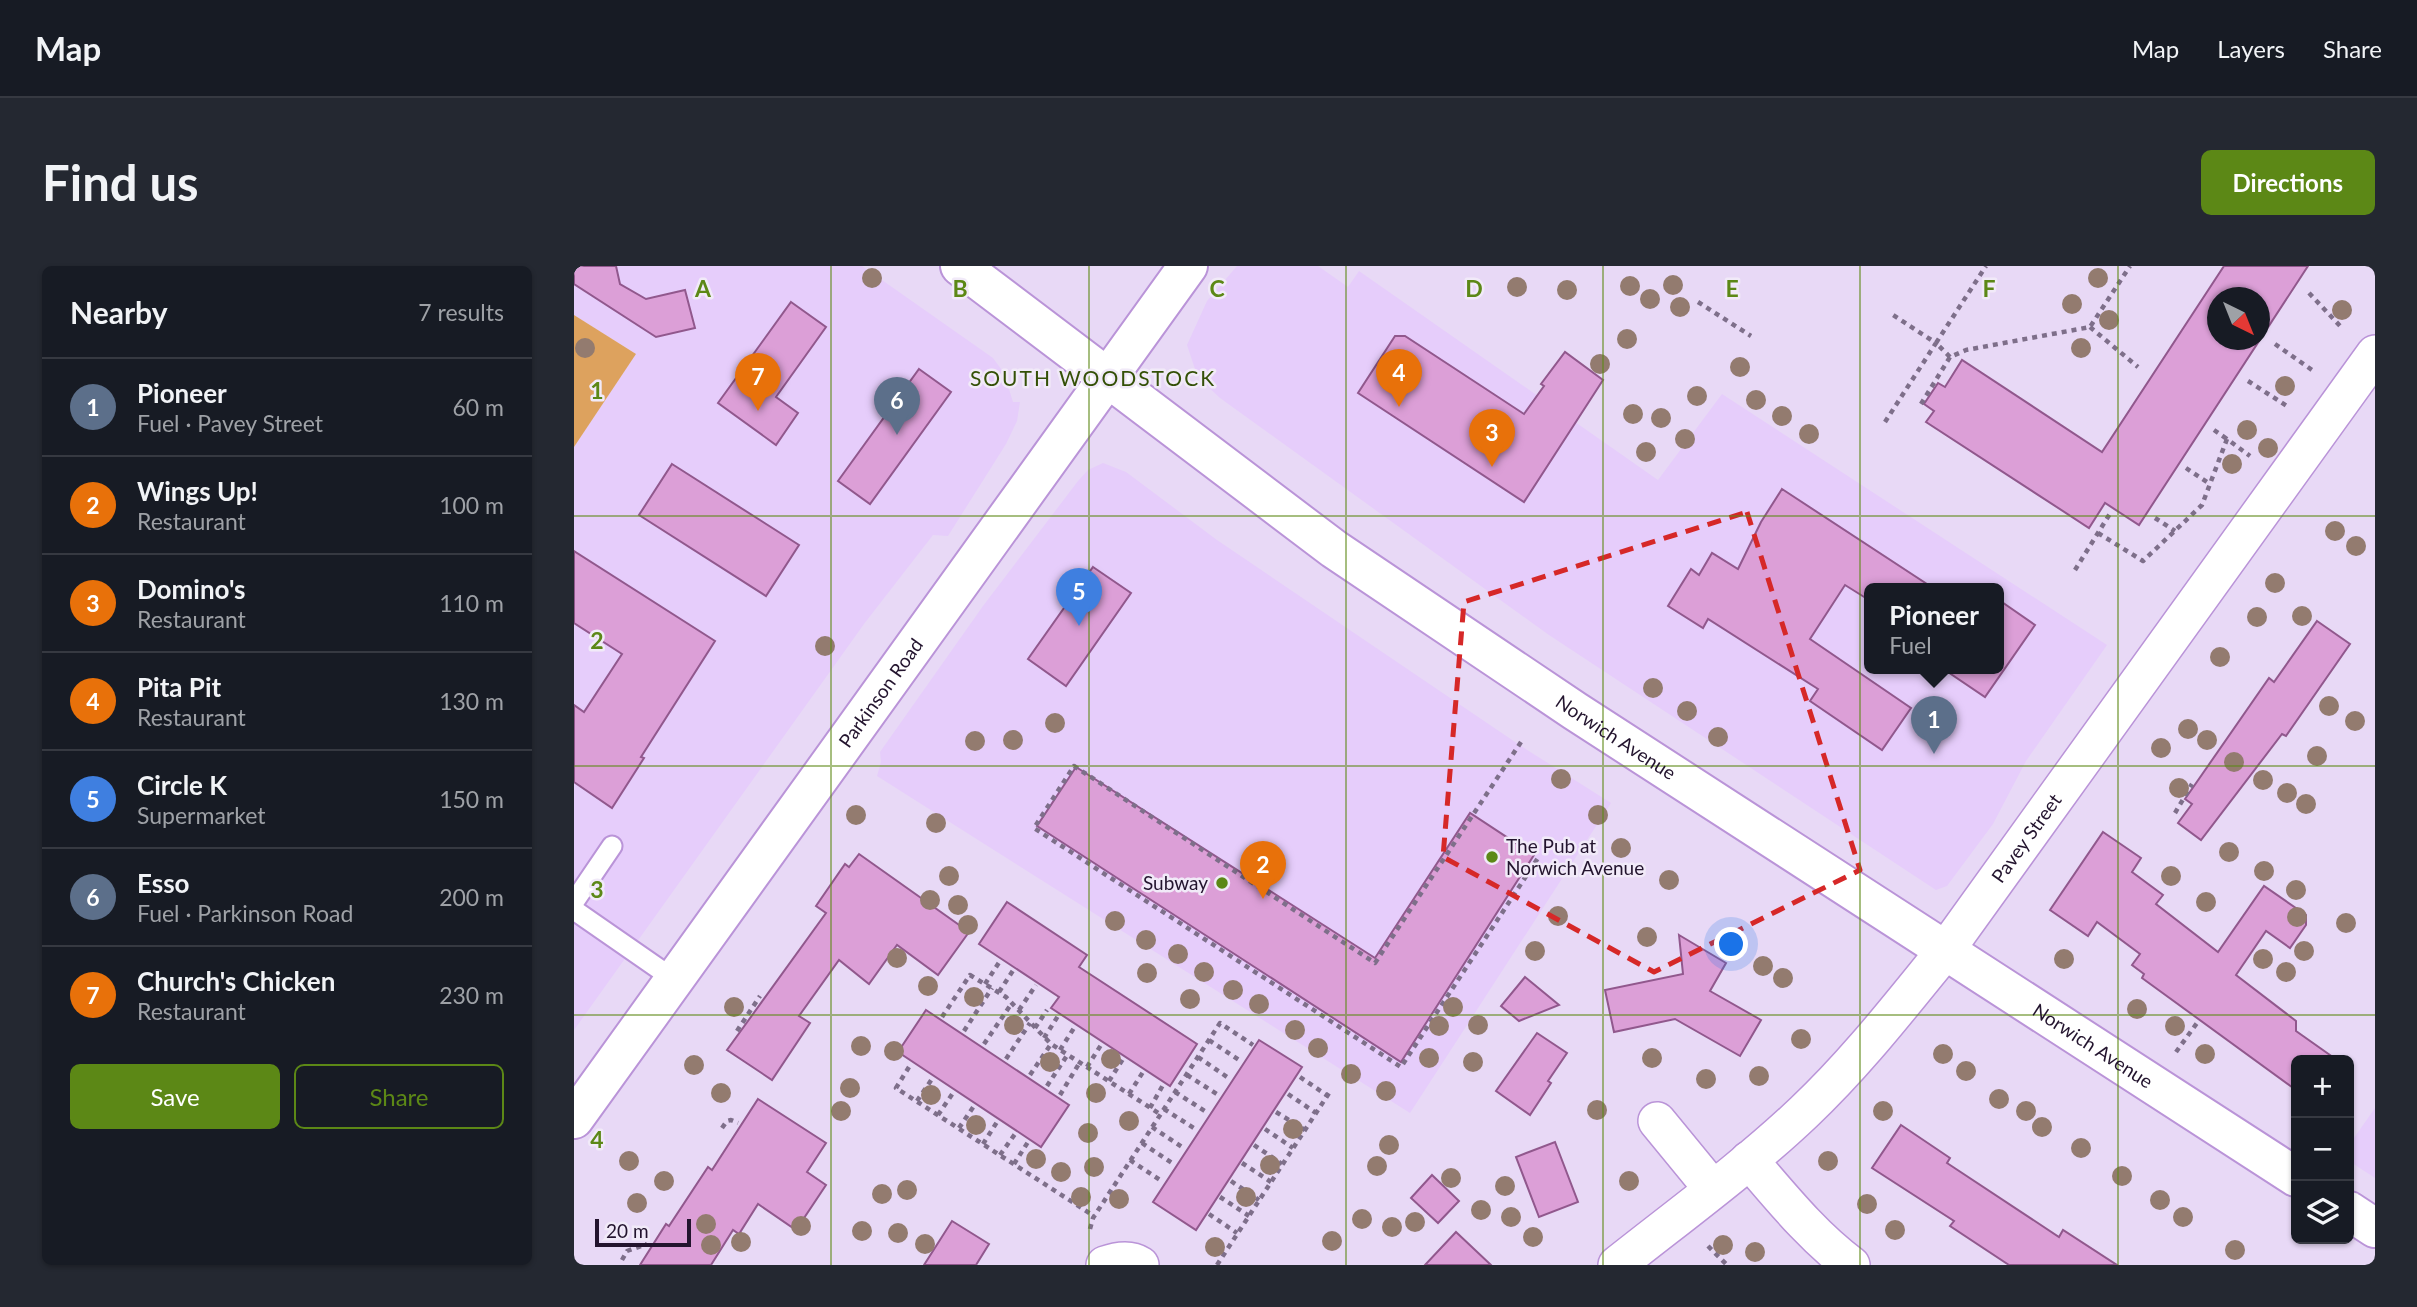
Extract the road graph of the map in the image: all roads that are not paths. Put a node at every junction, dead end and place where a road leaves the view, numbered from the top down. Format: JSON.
{"nodes":[{"id":1,"x":960,"y":266,"type":"edge"},
{"id":2,"x":1188,"y":266,"type":"edge"},
{"id":3,"x":2375,"y":354,"type":"edge"},
{"id":4,"x":1107,"y":379,"type":"junction"},
{"id":5,"x":612,"y":846,"type":"dead end"},
{"id":6,"x":574,"y":902,"type":"edge"},
{"id":7,"x":574,"y":910,"type":"edge"},
{"id":8,"x":1945,"y":951,"type":"junction"},
{"id":9,"x":675,"y":980,"type":"junction"},
{"id":10,"x":574,"y":1119,"type":"edge"},
{"id":11,"x":1657,"y":1121,"type":"dead end"},
{"id":12,"x":1749,"y":1160,"type":"junction"},
{"id":13,"x":2291,"y":1174,"type":"edge"},
{"id":14,"x":1712,"y":1188,"type":"junction"},
{"id":15,"x":2354,"y":1214,"type":"edge"},
{"id":16,"x":2375,"y":1228,"type":"edge"},
{"id":17,"x":1105,"y":1265,"type":"edge"},
{"id":18,"x":1140,"y":1265,"type":"edge"},
{"id":19,"x":1617,"y":1265,"type":"edge"},
{"id":20,"x":1851,"y":1265,"type":"edge"}],
"edges":[{"from":1,"to":4,"type":"main road","name":"Norwich Avenue"},
{"from":2,"to":4,"type":"main road","name":"Parkinson Road"},
{"from":3,"to":8,"type":"street","name":"Pavey Street"},
{"from":4,"to":8,"type":"main road","name":"Norwich Avenue"},
{"from":4,"to":9,"type":"main road","name":"Parkinson Road"},
{"from":5,"to":6,"type":"lane"},
{"from":7,"to":9,"type":"lane"},
{"from":8,"to":12,"type":"street","name":"Pavey Street"},
{"from":8,"to":13,"type":"main road","name":"Norwich Avenue"},
{"from":9,"to":10,"type":"main road","name":"Parkinson Road"},
{"from":11,"to":14,"type":"street"},
{"from":12,"to":14,"type":"street","name":"Pavey Street"},
{"from":12,"to":20,"type":"street"},
{"from":14,"to":19,"type":"street","name":"Pavey Street"},
{"from":15,"to":16,"type":"main road"},
{"from":17,"to":18,"type":"street"}]}
